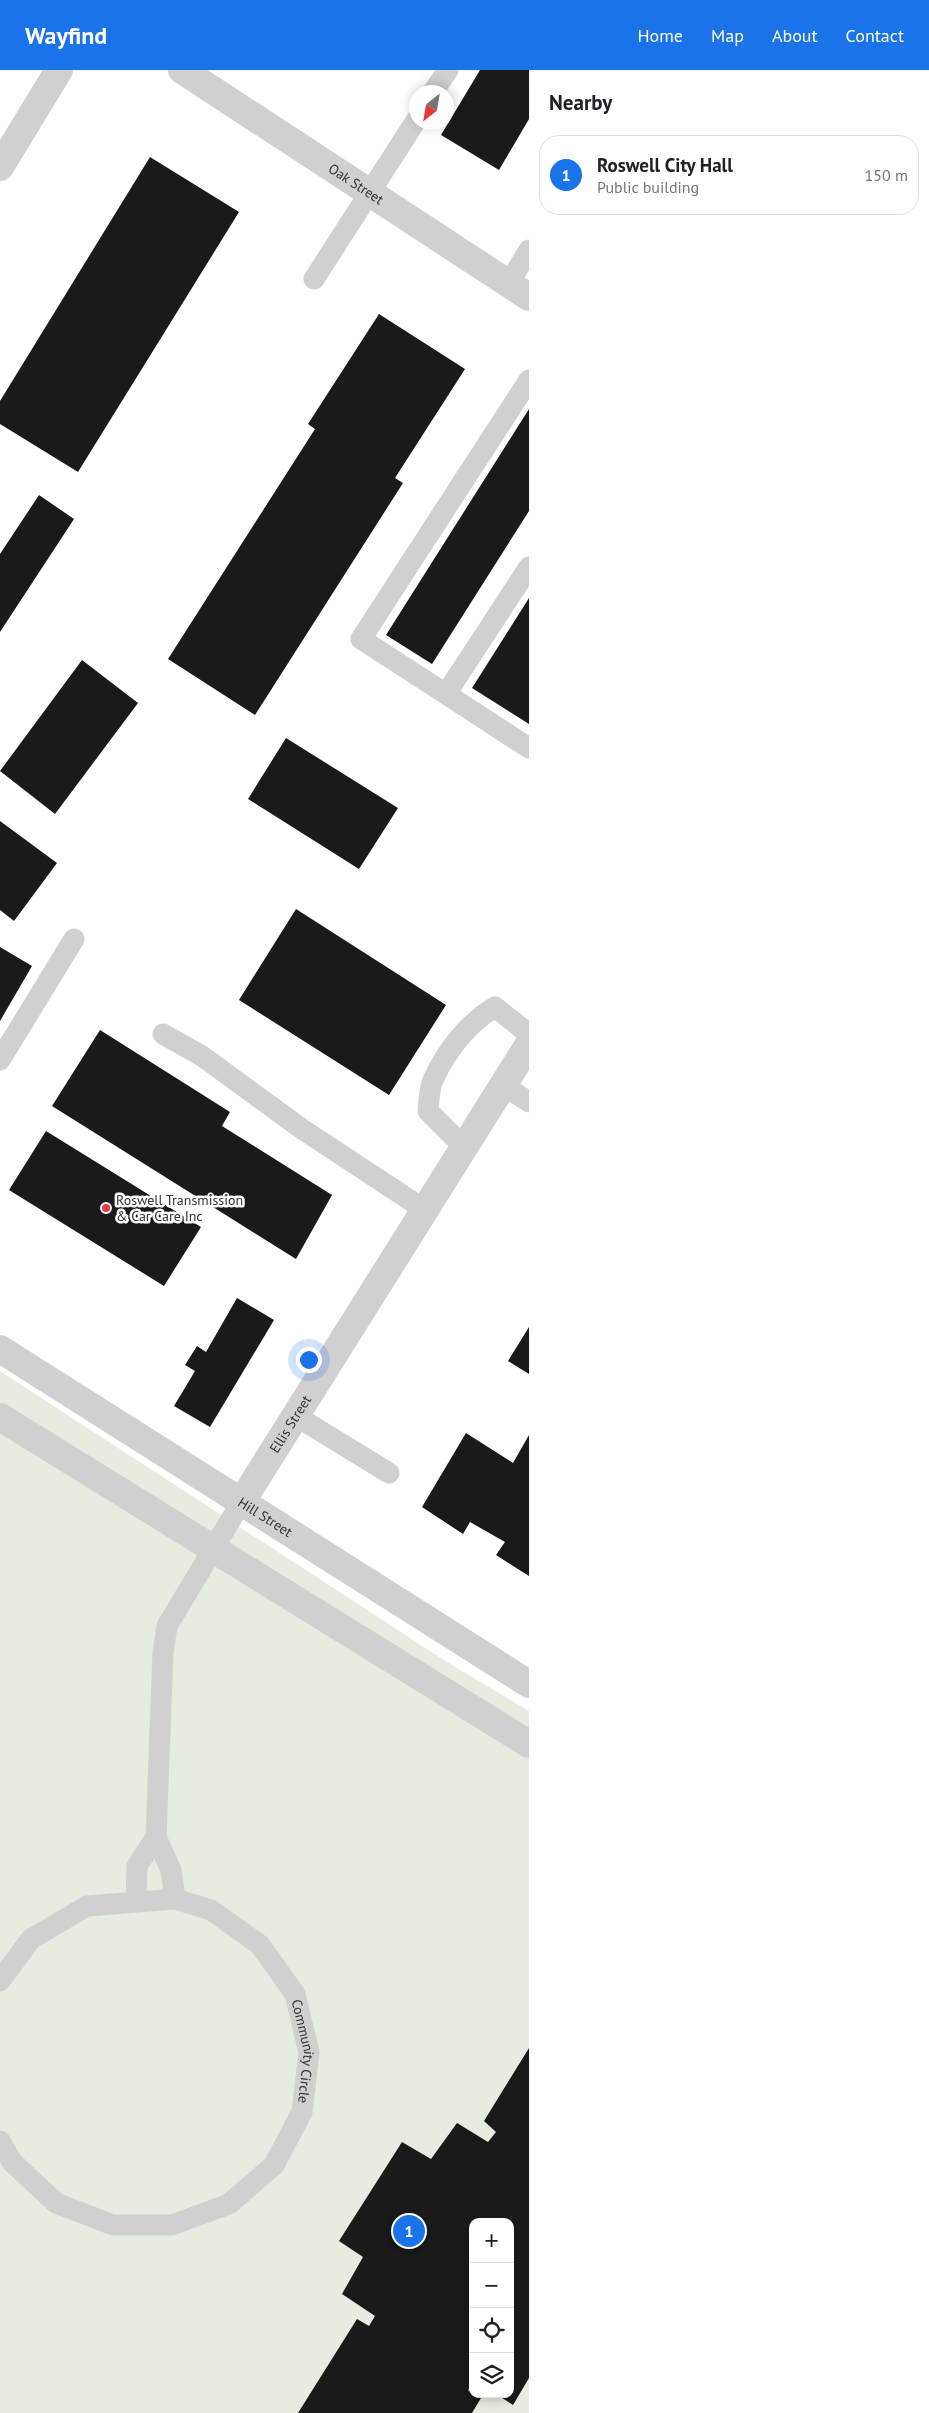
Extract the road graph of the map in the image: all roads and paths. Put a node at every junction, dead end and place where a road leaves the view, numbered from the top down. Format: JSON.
{"nodes":[{"id":1,"x":59,"y":70,"type":"edge"},
{"id":2,"x":182,"y":70,"type":"edge"},
{"id":3,"x":448,"y":70,"type":"edge"},
{"id":4,"x":438,"y":85,"type":"edge"},
{"id":5,"x":409,"y":130,"type":"edge"},
{"id":6,"x":0,"y":167,"type":"edge"},
{"id":7,"x":370,"y":193,"type":"junction"},
{"id":8,"x":529,"y":250,"type":"edge"},
{"id":9,"x":314,"y":279,"type":"dead end"},
{"id":10,"x":519,"y":290,"type":"edge"},
{"id":11,"x":529,"y":380,"type":"edge"},
{"id":12,"x":529,"y":567,"type":"edge"},
{"id":13,"x":446,"y":694,"type":"junction"},
{"id":14,"x":529,"y":748,"type":"edge"},
{"id":15,"x":74,"y":939,"type":"dead end"},
{"id":16,"x":163,"y":1034,"type":"dead end"},
{"id":17,"x":529,"y":1034,"type":"edge"},
{"id":18,"x":529,"y":1044,"type":"edge"},
{"id":19,"x":0,"y":1060,"type":"edge"},
{"id":20,"x":503,"y":1085,"type":"junction"},
{"id":21,"x":529,"y":1102,"type":"edge"},
{"id":22,"x":464,"y":1147,"type":"junction"},
{"id":23,"x":425,"y":1210,"type":"junction"},
{"id":24,"x":0,"y":1349,"type":"edge"},
{"id":25,"x":296,"y":1416,"type":"junction"},
{"id":26,"x":0,"y":1417,"type":"edge"},
{"id":27,"x":389,"y":1473,"type":"dead end"},
{"id":28,"x":242,"y":1501,"type":"junction"},
{"id":29,"x":212,"y":1548,"type":"junction"},
{"id":30,"x":529,"y":1684,"type":"edge"},
{"id":31,"x":529,"y":1744,"type":"edge"},
{"id":32,"x":156,"y":1837,"type":"junction"},
{"id":33,"x":175,"y":1899,"type":"junction"},
{"id":34,"x":136,"y":1901,"type":"junction"},
{"id":35,"x":0,"y":1981,"type":"edge"},
{"id":36,"x":0,"y":2141,"type":"edge"},
{"id":37,"x":6,"y":2162,"type":"edge"}],
"edges":[{"from":1,"to":6,"type":"street"},
{"from":2,"to":7,"type":"street","name":"Oak Street"},
{"from":3,"to":4,"type":"lane"},
{"from":5,"to":7,"type":"lane"},
{"from":7,"to":9,"type":"lane"},
{"from":7,"to":10,"type":"street","name":"Oak Street"},
{"from":8,"to":10,"type":"lane"},
{"from":11,"to":13,"type":"lane"},
{"from":12,"to":13,"type":"lane"},
{"from":13,"to":14,"type":"lane"},
{"from":15,"to":19,"type":"lane"},
{"from":16,"to":23,"type":"lane"},
{"from":17,"to":22,"type":"lane"},
{"from":18,"to":20,"type":"street","name":"Ellis Street"},
{"from":20,"to":21,"type":"lane"},
{"from":20,"to":22,"type":"street","name":"Ellis Street"},
{"from":22,"to":23,"type":"street","name":"Ellis Street"},
{"from":23,"to":25,"type":"street","name":"Ellis Street"},
{"from":24,"to":28,"type":"street","name":"Hill Street"},
{"from":25,"to":27,"type":"lane"},
{"from":25,"to":28,"type":"street","name":"Ellis Street"},
{"from":26,"to":29,"type":"street"},
{"from":28,"to":29,"type":"lane","name":"Ellis Street"},
{"from":28,"to":30,"type":"street","name":"Hill Street"},
{"from":29,"to":31,"type":"street"},
{"from":29,"to":32,"type":"lane","name":"Ellis Street"},
{"from":32,"to":33,"type":"lane","name":"Ellis Street"},
{"from":32,"to":34,"type":"lane"},
{"from":33,"to":34,"type":"lane","name":"Community Circle"},
{"from":33,"to":37,"type":"lane","name":"Community Circle"},
{"from":34,"to":35,"type":"lane","name":"Community Circle"},
{"from":36,"to":37,"type":"lane","name":"Community Circle"}]}
